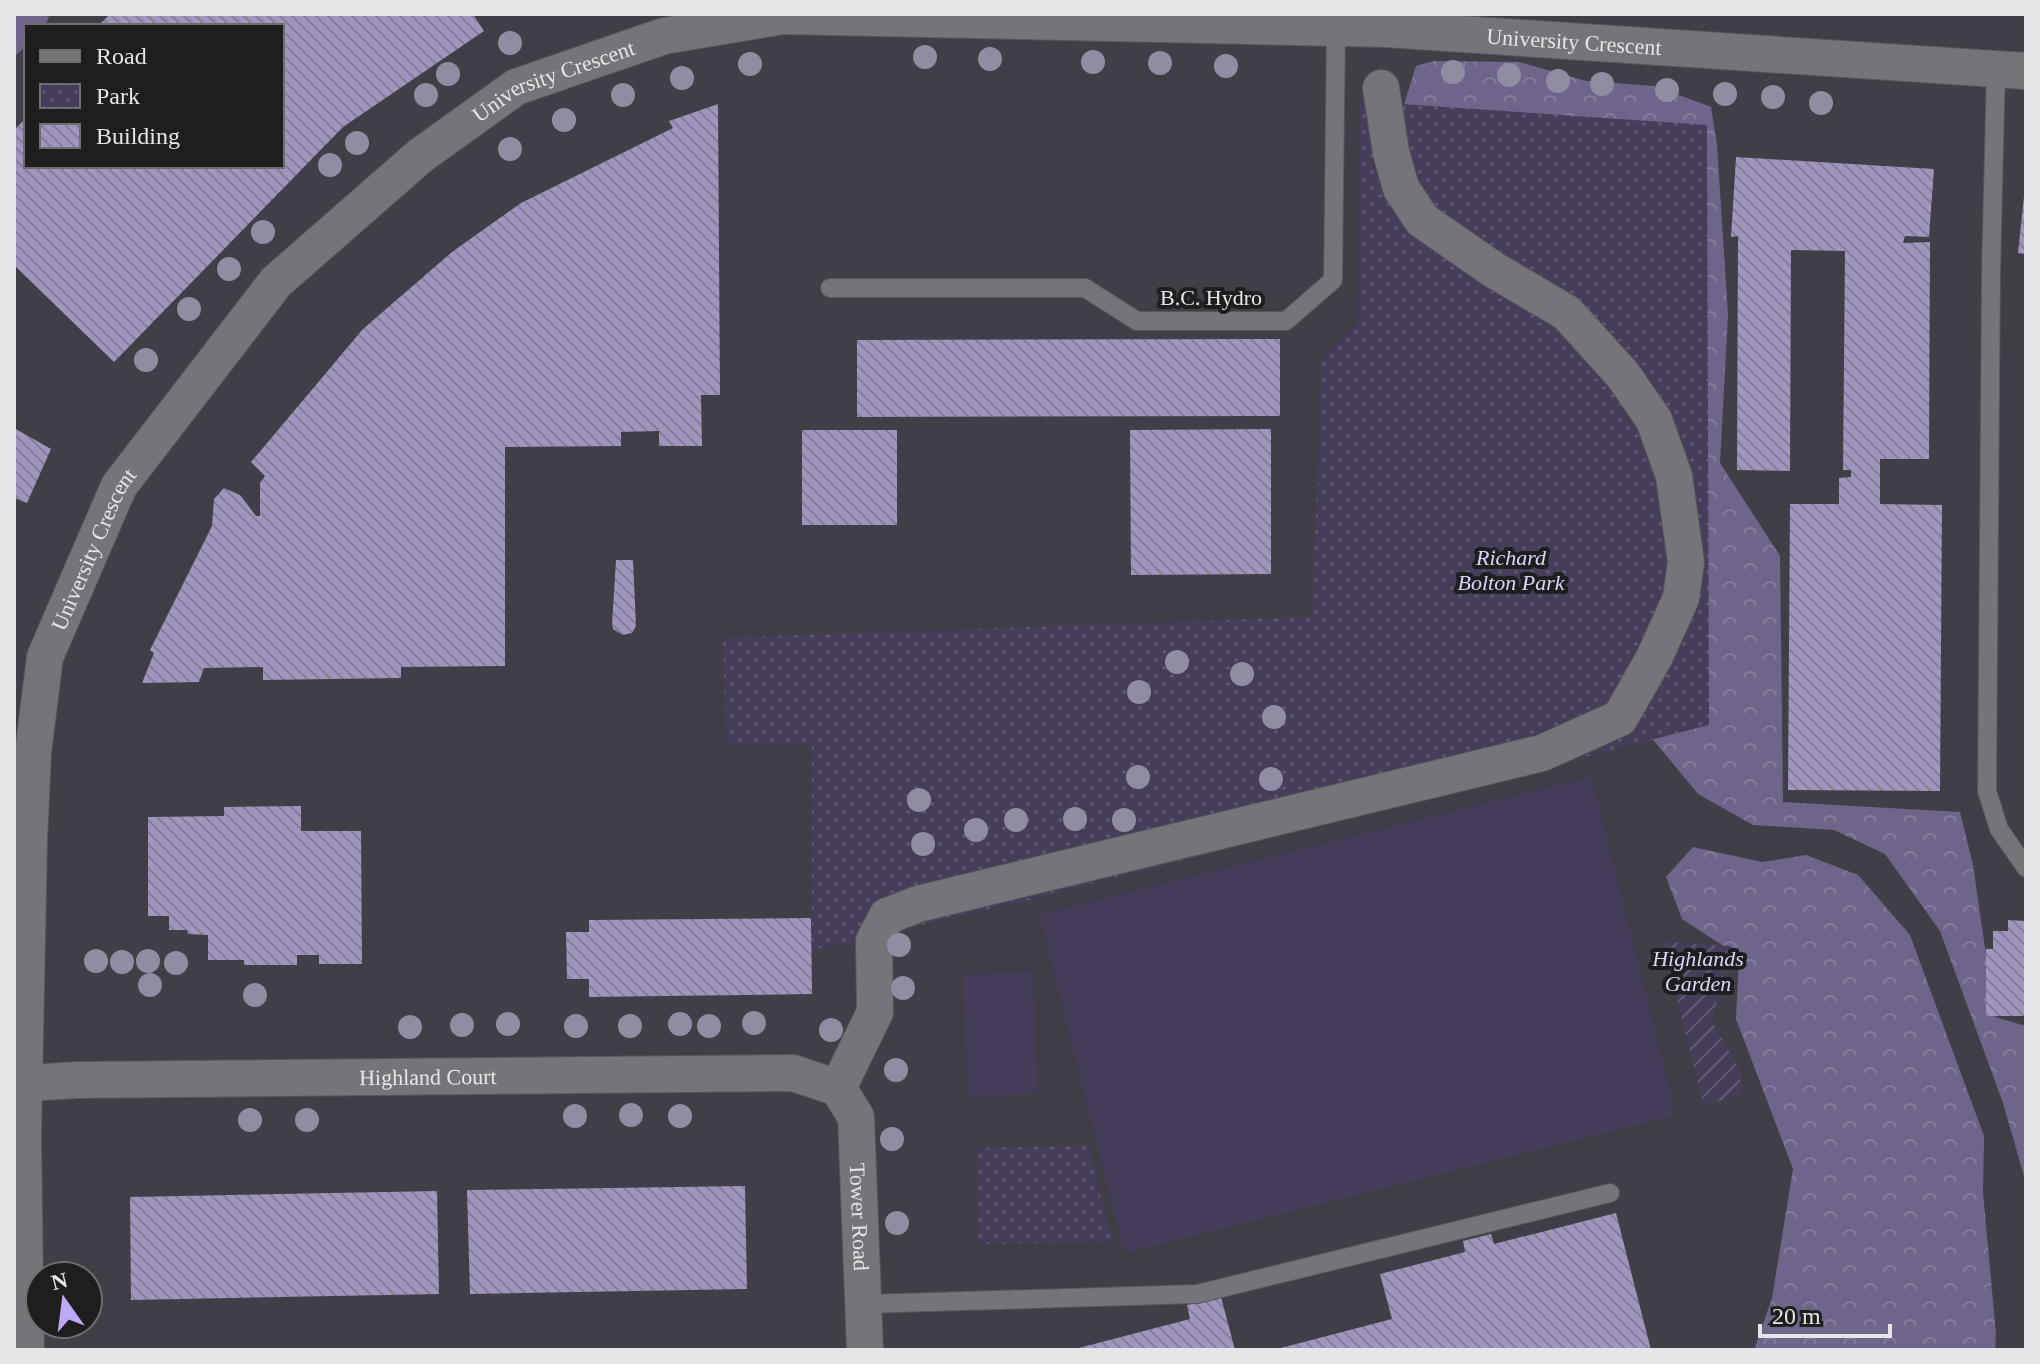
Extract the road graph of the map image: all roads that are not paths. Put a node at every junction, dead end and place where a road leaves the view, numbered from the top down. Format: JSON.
{"nodes":[{"id":1,"x":1336,"y":27,"type":"junction"},
{"id":2,"x":2011,"y":70,"type":"edge"},
{"id":3,"x":1381,"y":88,"type":"dead end"},
{"id":4,"x":830,"y":288,"type":"dead end"},
{"id":5,"x":2026,"y":868,"type":"edge"},
{"id":6,"x":19,"y":1084,"type":"edge"},
{"id":7,"x":838,"y":1088,"type":"junction"},
{"id":8,"x":1610,"y":1193,"type":"dead end"},
{"id":9,"x":864,"y":1304,"type":"junction"},
{"id":10,"x":26,"y":1350,"type":"edge"},
{"id":11,"x":865,"y":1350,"type":"edge"}],
"edges":[{"from":1,"to":2,"type":"street","name":"University Crescent"},
{"from":1,"to":4,"type":"lane","name":"B.C. Hydro"},
{"from":1,"to":6,"type":"street","name":"University Crescent"},
{"from":2,"to":5,"type":"lane"},
{"from":3,"to":7,"type":"street"},
{"from":6,"to":7,"type":"street","name":"Highland Court"},
{"from":6,"to":10,"type":"street","name":"University Crescent"},
{"from":7,"to":9,"type":"street","name":"Tower Road"},
{"from":8,"to":9,"type":"lane"},
{"from":9,"to":11,"type":"street","name":"Tower Road"}]}
